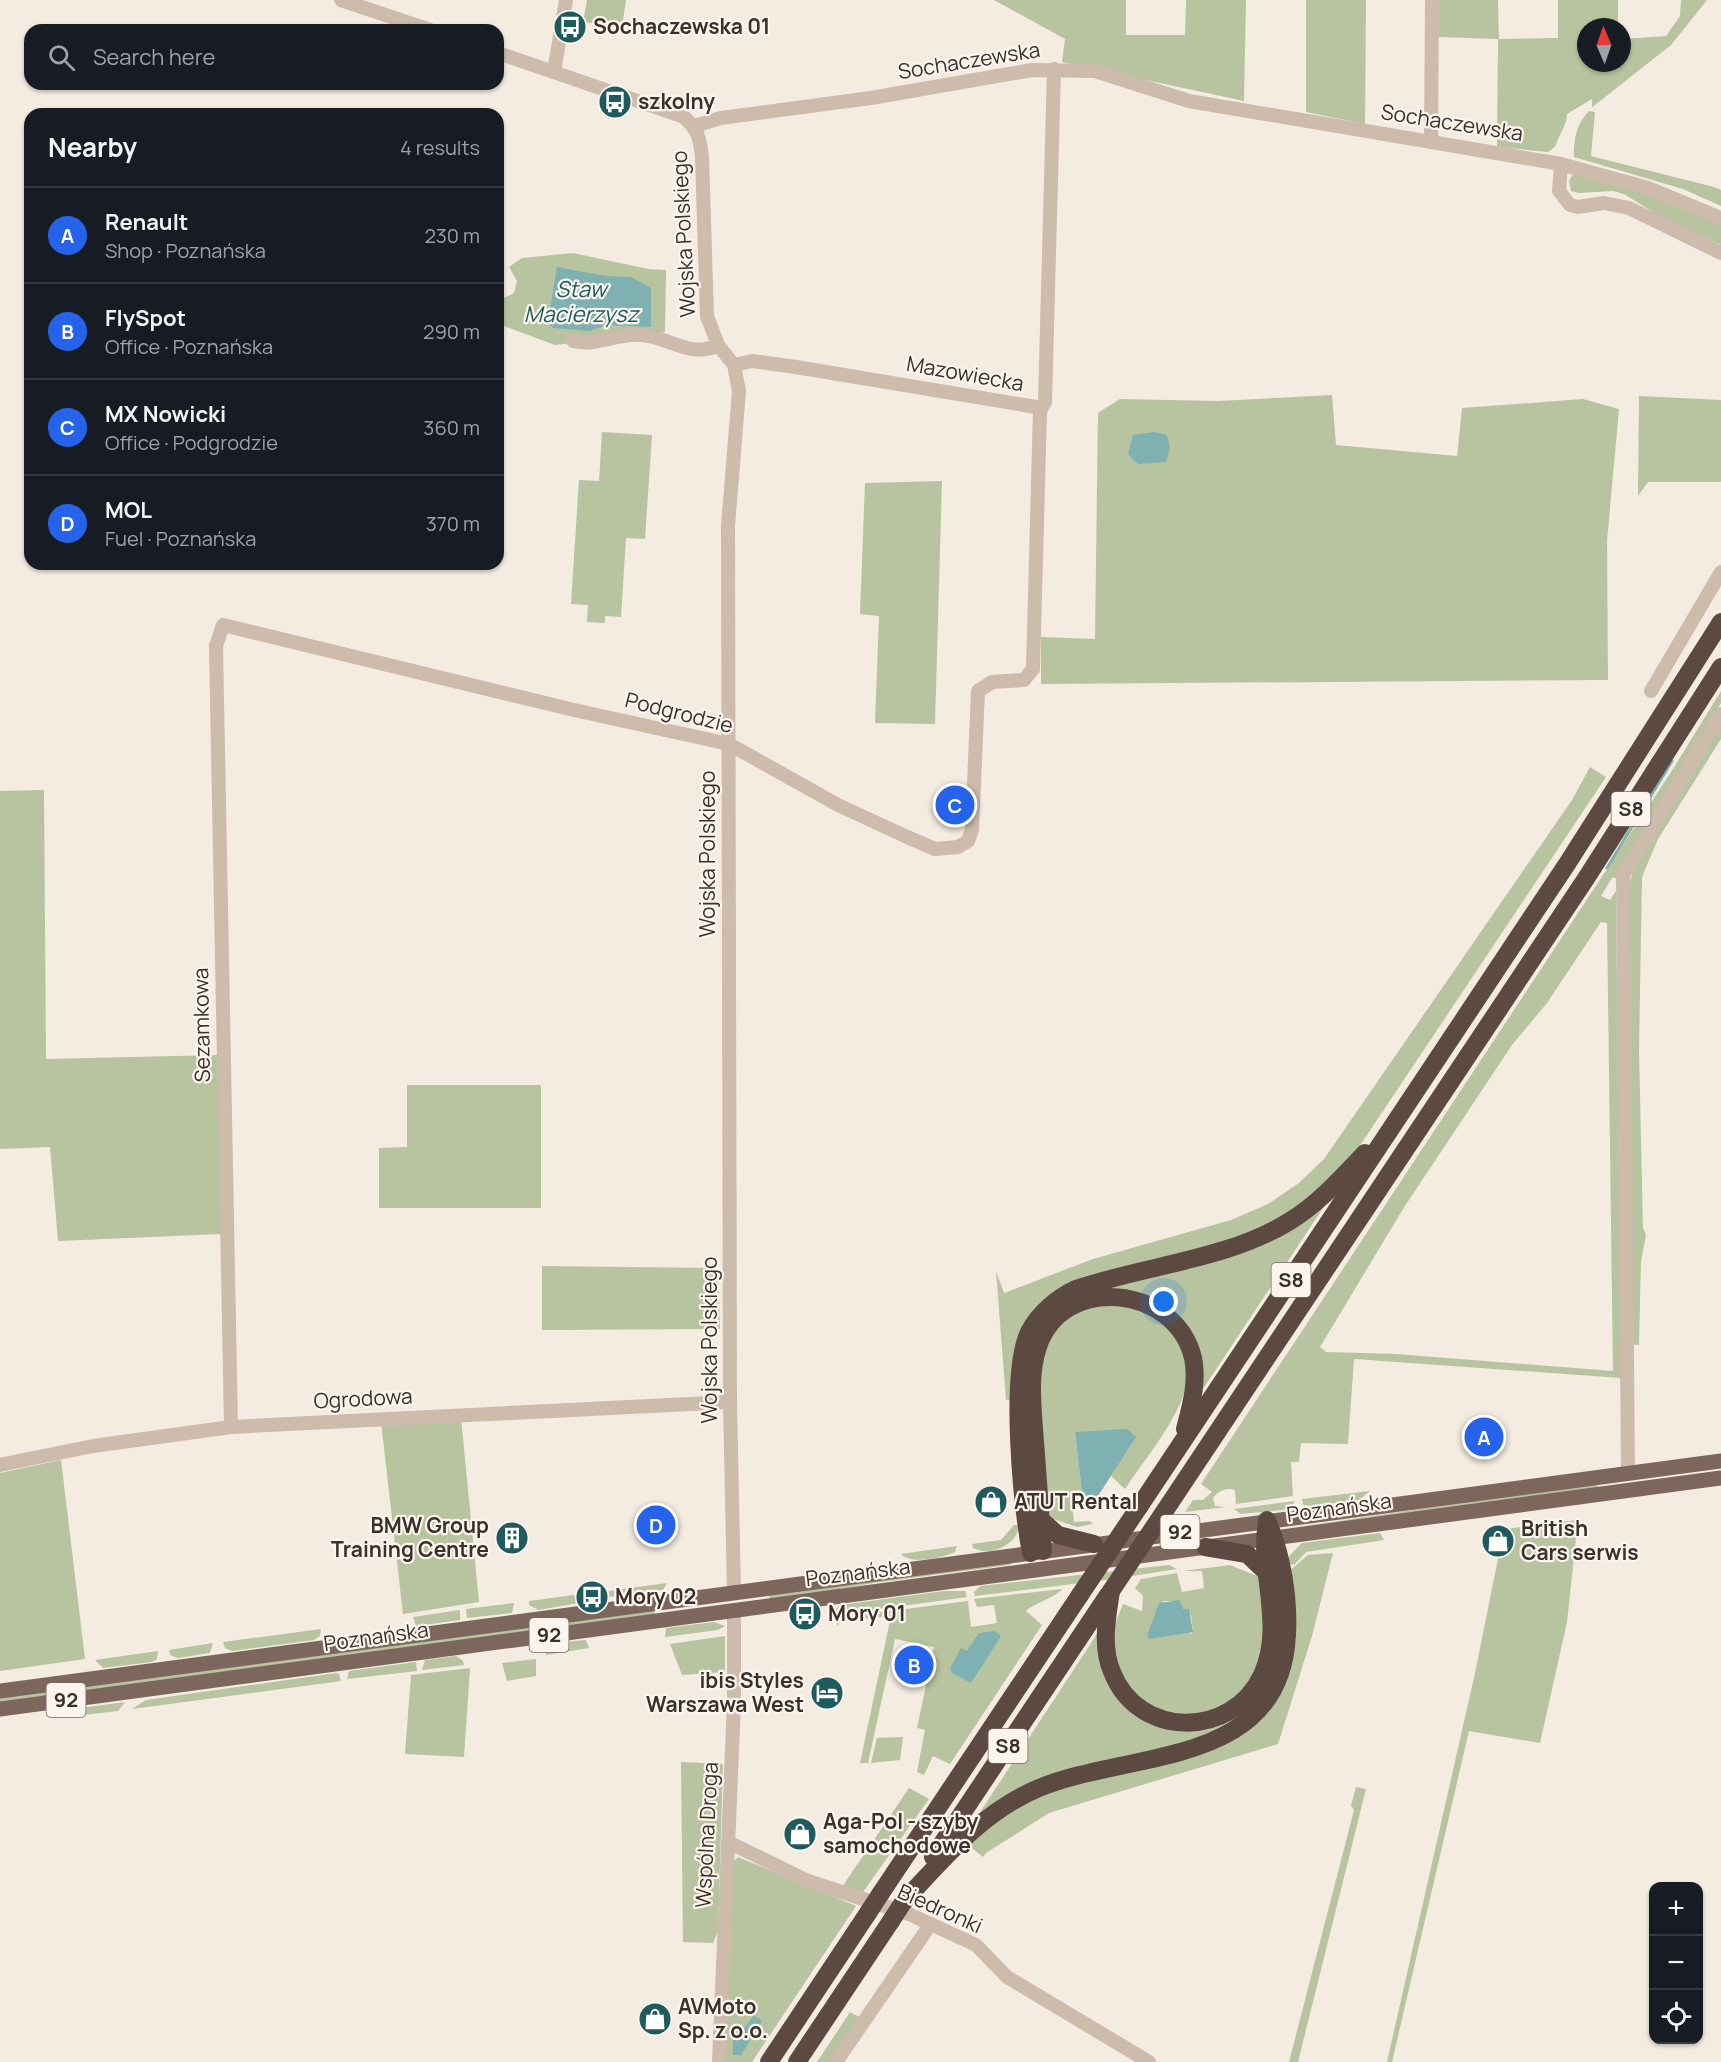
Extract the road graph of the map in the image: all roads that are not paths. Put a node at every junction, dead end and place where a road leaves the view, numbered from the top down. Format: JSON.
{"nodes":[{"id":1,"x":341,"y":0,"type":"edge"},
{"id":2,"x":566,"y":0,"type":"edge"},
{"id":3,"x":1432,"y":0,"type":"edge"},
{"id":4,"x":412,"y":24,"type":"edge"},
{"id":5,"x":504,"y":55,"type":"edge"},
{"id":6,"x":1054,"y":69,"type":"junction"},
{"id":7,"x":554,"y":72,"type":"junction"},
{"id":8,"x":694,"y":126,"type":"junction"},
{"id":9,"x":1431,"y":142,"type":"junction"},
{"id":10,"x":1561,"y":164,"type":"junction"},
{"id":11,"x":1721,"y":218,"type":"edge"},
{"id":12,"x":1721,"y":253,"type":"edge"},
{"id":13,"x":573,"y":341,"type":"dead end"},
{"id":14,"x":718,"y":345,"type":"junction"},
{"id":15,"x":734,"y":365,"type":"junction"},
{"id":16,"x":1040,"y":411,"type":"junction"},
{"id":17,"x":1721,"y":572,"type":"edge"},
{"id":18,"x":1721,"y":622,"type":"edge"},
{"id":19,"x":223,"y":625,"type":"joint"},
{"id":20,"x":1721,"y":668,"type":"edge"},
{"id":21,"x":1033,"y":669,"type":"joint"},
{"id":22,"x":1651,"y":691,"type":"dead end"},
{"id":23,"x":1721,"y":714,"type":"edge"},
{"id":24,"x":729,"y":744,"type":"junction"},
{"id":25,"x":1399,"y":1116,"type":"junction"},
{"id":26,"x":730,"y":1402,"type":"junction"},
{"id":27,"x":231,"y":1427,"type":"junction"},
{"id":28,"x":1181,"y":1443,"type":"junction"},
{"id":29,"x":1721,"y":1461,"type":"edge"},
{"id":30,"x":0,"y":1465,"type":"edge"},
{"id":31,"x":1628,"y":1473,"type":"junction"},
{"id":32,"x":1721,"y":1478,"type":"edge"},
{"id":33,"x":1041,"y":1520,"type":"junction"},
{"id":34,"x":1267,"y":1520,"type":"junction"},
{"id":35,"x":1269,"y":1539,"type":"junction"},
{"id":36,"x":1094,"y":1544,"type":"junction"},
{"id":37,"x":1205,"y":1547,"type":"junction"},
{"id":38,"x":1037,"y":1552,"type":"junction"},
{"id":39,"x":1039,"y":1570,"type":"junction"},
{"id":40,"x":1267,"y":1573,"type":"junction"},
{"id":41,"x":1111,"y":1591,"type":"junction"},
{"id":42,"x":734,"y":1592,"type":"junction"},
{"id":43,"x":734,"y":1610,"type":"junction"},
{"id":44,"x":0,"y":1691,"type":"edge"},
{"id":45,"x":0,"y":1709,"type":"edge"},
{"id":46,"x":728,"y":1842,"type":"junction"},
{"id":47,"x":904,"y":1901,"type":"junction"},
{"id":48,"x":930,"y":1925,"type":"junction"},
{"id":49,"x":719,"y":2062,"type":"edge"},
{"id":50,"x":769,"y":2062,"type":"edge"},
{"id":51,"x":796,"y":2062,"type":"edge"},
{"id":52,"x":836,"y":2062,"type":"edge"},
{"id":53,"x":1149,"y":2062,"type":"edge"}],
"edges":[{"from":1,"to":4,"type":"street"},
{"from":2,"to":7,"type":"street"},
{"from":3,"to":9,"type":"street"},
{"from":5,"to":7,"type":"street"},
{"from":6,"to":8,"type":"street","name":"Sochaczewska"},
{"from":6,"to":9,"type":"street","name":"Sochaczewska"},
{"from":6,"to":16,"type":"street"},
{"from":7,"to":8,"type":"street"},
{"from":8,"to":14,"type":"street","name":"Wojska Polskiego"},
{"from":9,"to":10,"type":"street","name":"Sochaczewska"},
{"from":10,"to":11,"type":"street","name":"Sochaczewska"},
{"from":10,"to":12,"type":"street"},
{"from":13,"to":14,"type":"street"},
{"from":14,"to":15,"type":"street","name":"Wojska Polskiego"},
{"from":15,"to":16,"type":"street","name":"Mazowiecka"},
{"from":15,"to":24,"type":"street","name":"Wojska Polskiego"},
{"from":16,"to":21,"type":"street","name":"Mazowiecka"},
{"from":17,"to":22,"type":"street"},
{"from":18,"to":25,"type":"highway","number":"S8"},
{"from":19,"to":24,"type":"street","name":"Podgrodzie"},
{"from":19,"to":27,"type":"street","name":"Sezamkowa"},
{"from":20,"to":41,"type":"highway","number":"S8","bridge":true},
{"from":21,"to":24,"type":"street","name":"Podgrodzie"},
{"from":23,"to":31,"type":"street"},
{"from":24,"to":26,"type":"street","name":"Wojska Polskiego"},
{"from":25,"to":28,"type":"highway","number":"S8"},
{"from":25,"to":38,"type":"highway"},
{"from":26,"to":27,"type":"street","name":"Ogrodowa"},
{"from":26,"to":42,"type":"street","name":"Wojska Polskiego"},
{"from":27,"to":30,"type":"street","name":"Ogrodowa"},
{"from":28,"to":33,"type":"highway"},
{"from":28,"to":50,"type":"highway","number":"S8","bridge":true},
{"from":29,"to":31,"type":"main road","name":"Poznańska"},
{"from":31,"to":34,"type":"main road","name":"Poznańska"},
{"from":32,"to":35,"type":"main road","name":"Poznańska"},
{"from":33,"to":36,"type":"highway"},
{"from":33,"to":38,"type":"highway"},
{"from":34,"to":35,"type":"highway"},
{"from":34,"to":36,"type":"main road","name":"Poznańska","number":"92"},
{"from":35,"to":37,"type":"main road","name":"Poznańska"},
{"from":35,"to":40,"type":"highway"},
{"from":35,"to":47,"type":"highway"},
{"from":36,"to":38,"type":"main road","name":"Poznańska","number":"92"},
{"from":37,"to":39,"type":"main road","name":"Poznańska","number":"92"},
{"from":37,"to":40,"type":"highway"},
{"from":38,"to":39,"type":"main road"},
{"from":38,"to":42,"type":"main road","name":"Poznańska","number":"92"},
{"from":39,"to":43,"type":"main road","name":"Poznańska","number":"92"},
{"from":40,"to":41,"type":"highway"},
{"from":41,"to":47,"type":"highway","number":"S8"},
{"from":42,"to":44,"type":"main road","name":"Poznańska","number":"92"},
{"from":43,"to":45,"type":"main road","name":"Poznańska","number":"92"},
{"from":43,"to":46,"type":"street","name":"Wspólna Droga"},
{"from":46,"to":48,"type":"street","name":"Biedronki"},
{"from":46,"to":49,"type":"street","name":"Wspólna Droga"},
{"from":47,"to":51,"type":"highway","number":"S8","bridge":true},
{"from":48,"to":52,"type":"street"},
{"from":48,"to":53,"type":"street","name":"Biedronki"}]}
